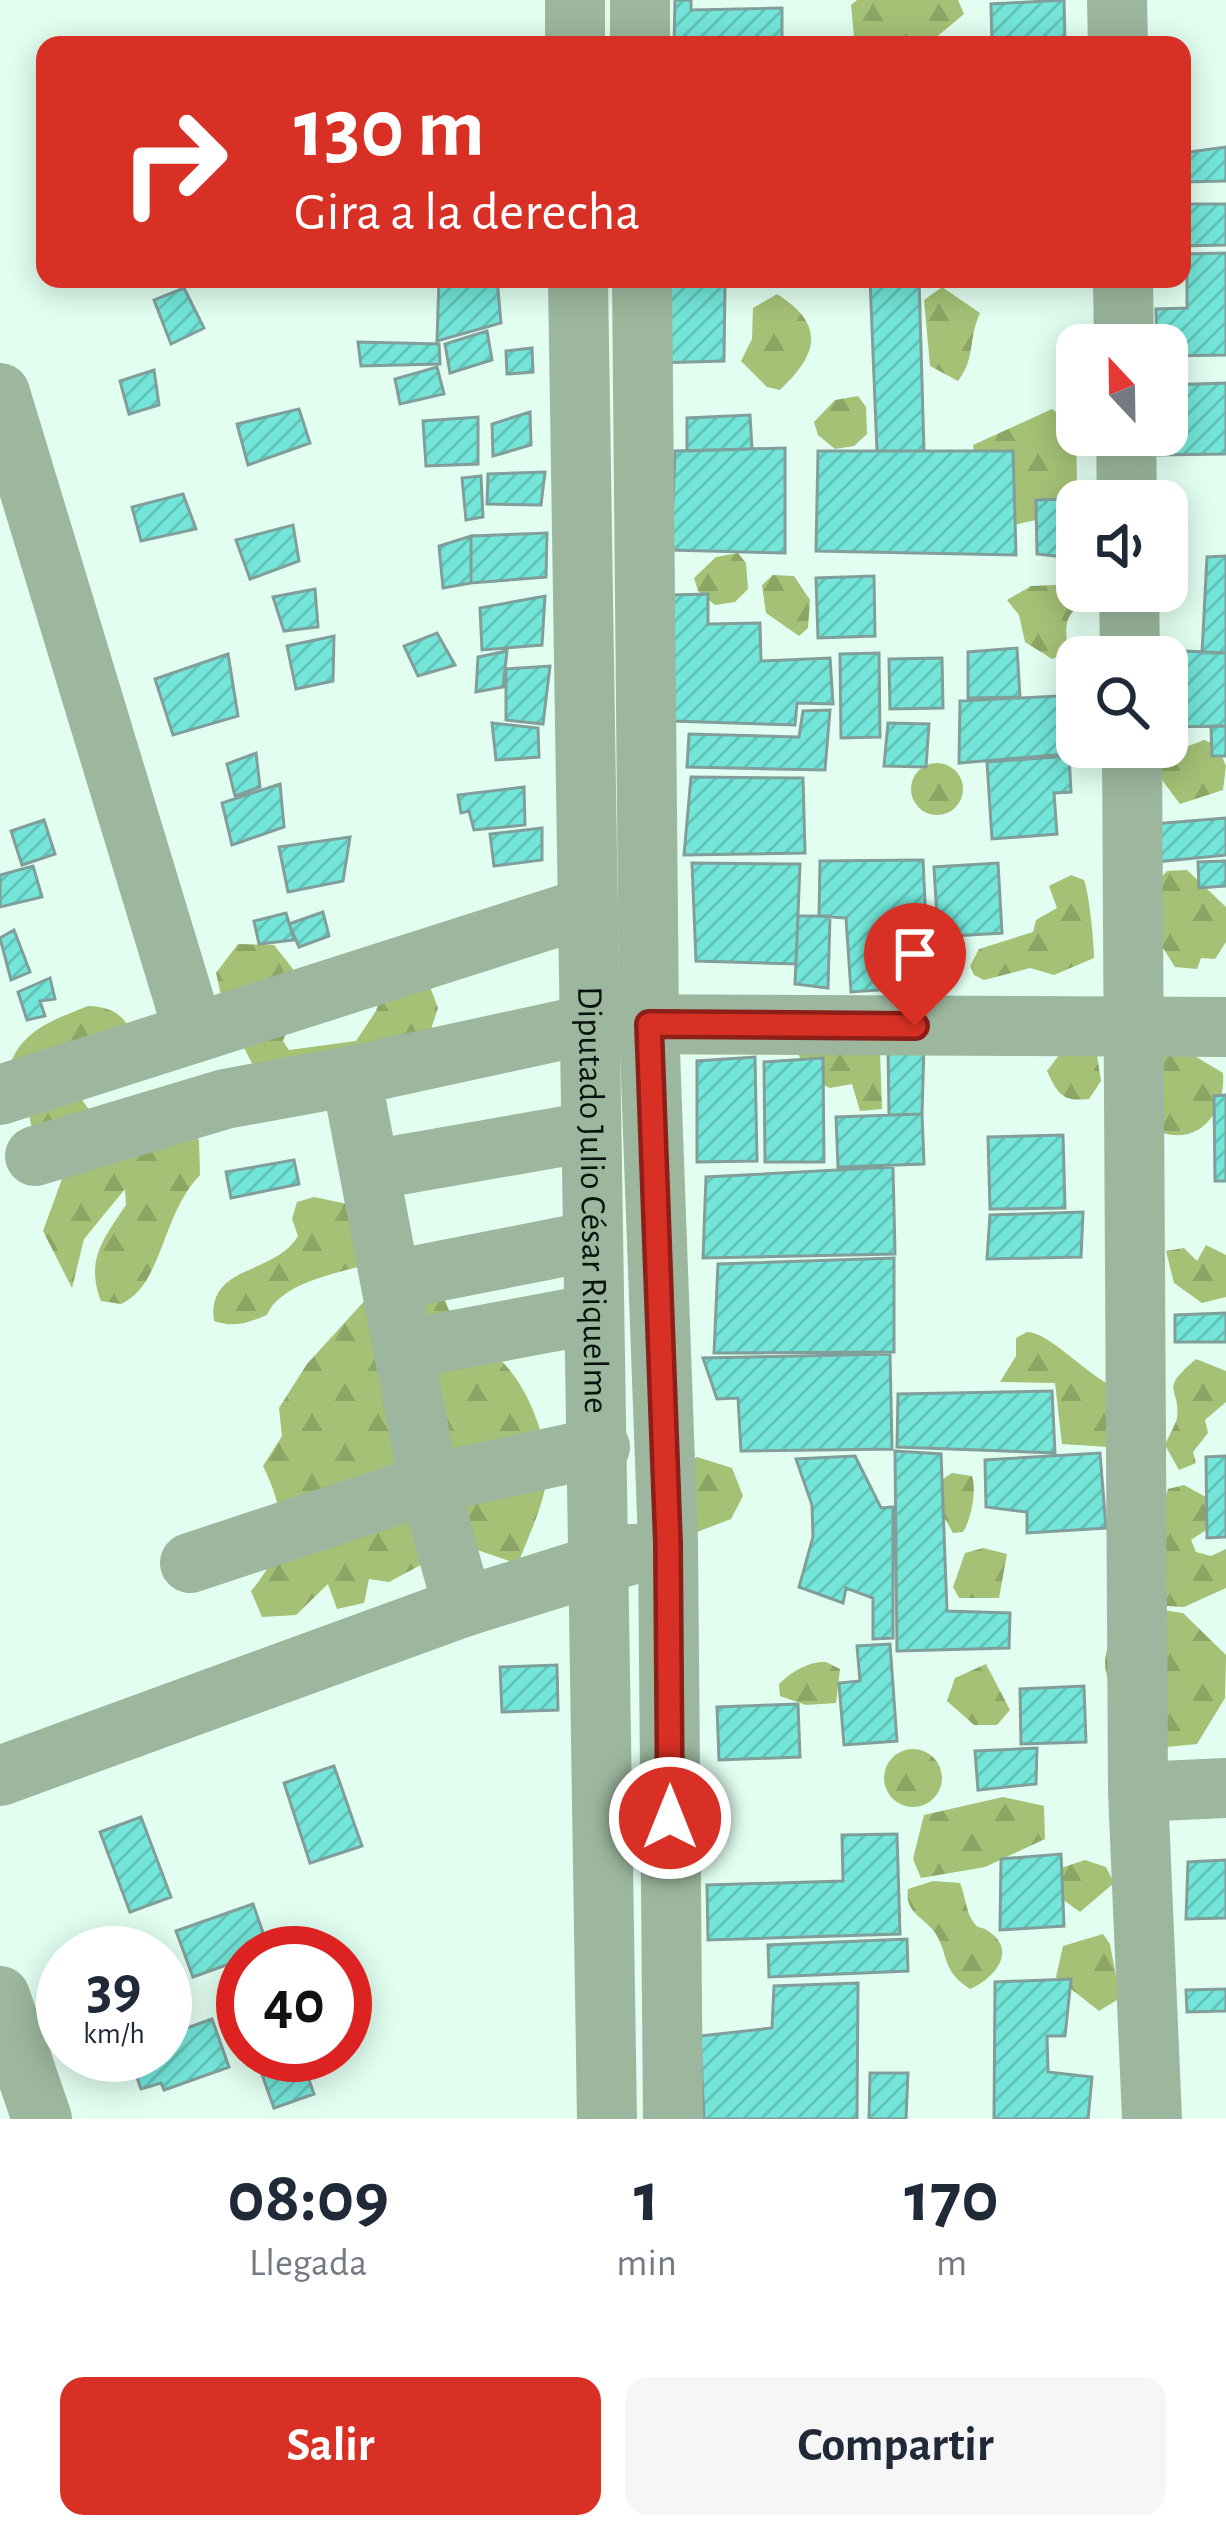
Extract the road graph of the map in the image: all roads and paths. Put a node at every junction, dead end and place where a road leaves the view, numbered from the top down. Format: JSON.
{"nodes":[{"id":1,"x":575,"y":0,"type":"edge"},
{"id":2,"x":640,"y":0,"type":"edge"},
{"id":3,"x":1117,"y":0,"type":"edge"},
{"id":4,"x":575,"y":36,"type":"edge"},
{"id":5,"x":640,"y":36,"type":"edge"},
{"id":6,"x":1118,"y":36,"type":"edge"},
{"id":7,"x":578,"y":288,"type":"edge"},
{"id":8,"x":642,"y":288,"type":"edge"},
{"id":9,"x":1123,"y":288,"type":"edge"},
{"id":10,"x":1124,"y":324,"type":"edge"},
{"id":11,"x":0,"y":393,"type":"edge"},
{"id":12,"x":1132,"y":768,"type":"edge"},
{"id":13,"x":588,"y":908,"type":"junction"},
{"id":14,"x":590,"y":1024,"type":"junction"},
{"id":15,"x":649,"y":1024,"type":"junction"},
{"id":16,"x":1226,"y":1027,"type":"edge"},
{"id":17,"x":1137,"y":1028,"type":"junction"},
{"id":18,"x":194,"y":1033,"type":"junction"},
{"id":19,"x":351,"y":1076,"type":"junction"},
{"id":20,"x":0,"y":1095,"type":"edge"},
{"id":21,"x":588,"y":1132,"type":"junction"},
{"id":22,"x":35,"y":1156,"type":"dead end"},
{"id":23,"x":370,"y":1170,"type":"junction"},
{"id":24,"x":592,"y":1241,"type":"junction"},
{"id":25,"x":394,"y":1280,"type":"junction"},
{"id":26,"x":594,"y":1315,"type":"junction"},
{"id":27,"x":407,"y":1349,"type":"junction"},
{"id":28,"x":600,"y":1447,"type":"junction"},
{"id":29,"x":429,"y":1484,"type":"junction"},
{"id":30,"x":668,"y":1544,"type":"junction"},
{"id":31,"x":190,"y":1563,"type":"dead end"},
{"id":32,"x":599,"y":1565,"type":"junction"},
{"id":33,"x":463,"y":1607,"type":"junction"},
{"id":34,"x":0,"y":1776,"type":"edge"},
{"id":35,"x":1226,"y":1788,"type":"edge"},
{"id":36,"x":1138,"y":1792,"type":"junction"},
{"id":37,"x":0,"y":1996,"type":"edge"},
{"id":38,"x":42,"y":2119,"type":"edge"},
{"id":39,"x":608,"y":2119,"type":"edge"},
{"id":40,"x":673,"y":2119,"type":"edge"},
{"id":41,"x":1152,"y":2119,"type":"edge"}],
"edges":[{"from":1,"to":4,"type":"street"},
{"from":2,"to":5,"type":"street"},
{"from":3,"to":6,"type":"street"},
{"from":7,"to":13,"type":"street","name":"Diputado Julio César Riquelme"},
{"from":8,"to":15,"type":"street","name":"Diputado Julio César Riquelme"},
{"from":9,"to":10,"type":"street"},
{"from":11,"to":18,"type":"street"},
{"from":12,"to":17,"type":"street"},
{"from":13,"to":14,"type":"street","name":"Diputado Julio César Riquelme"},
{"from":13,"to":18,"type":"street"},
{"from":14,"to":15,"type":"street"},
{"from":14,"to":19,"type":"street"},
{"from":14,"to":21,"type":"street","name":"Diputado Julio César Riquelme"},
{"from":15,"to":17,"type":"street"},
{"from":15,"to":30,"type":"street","name":"Diputado Julio César Riquelme"},
{"from":16,"to":17,"type":"street"},
{"from":17,"to":36,"type":"street"},
{"from":18,"to":20,"type":"street"},
{"from":19,"to":22,"type":"street"},
{"from":19,"to":23,"type":"street"},
{"from":21,"to":23,"type":"street"},
{"from":21,"to":24,"type":"street","name":"Diputado Julio César Riquelme"},
{"from":23,"to":25,"type":"street"},
{"from":24,"to":25,"type":"street"},
{"from":24,"to":26,"type":"street","name":"Diputado Julio César Riquelme"},
{"from":25,"to":27,"type":"street"},
{"from":26,"to":27,"type":"street"},
{"from":26,"to":28,"type":"street","name":"Diputado Julio César Riquelme"},
{"from":27,"to":29,"type":"street"},
{"from":28,"to":29,"type":"street"},
{"from":28,"to":32,"type":"street","name":"Diputado Julio César Riquelme"},
{"from":29,"to":31,"type":"street"},
{"from":29,"to":33,"type":"street"},
{"from":30,"to":32,"type":"street"},
{"from":30,"to":40,"type":"street","name":"Diputado Julio César Riquelme"},
{"from":32,"to":33,"type":"street"},
{"from":32,"to":39,"type":"street","name":"Diputado Julio César Riquelme"},
{"from":33,"to":34,"type":"street"},
{"from":35,"to":36,"type":"street"},
{"from":36,"to":41,"type":"street"},
{"from":37,"to":38,"type":"street"}]}
